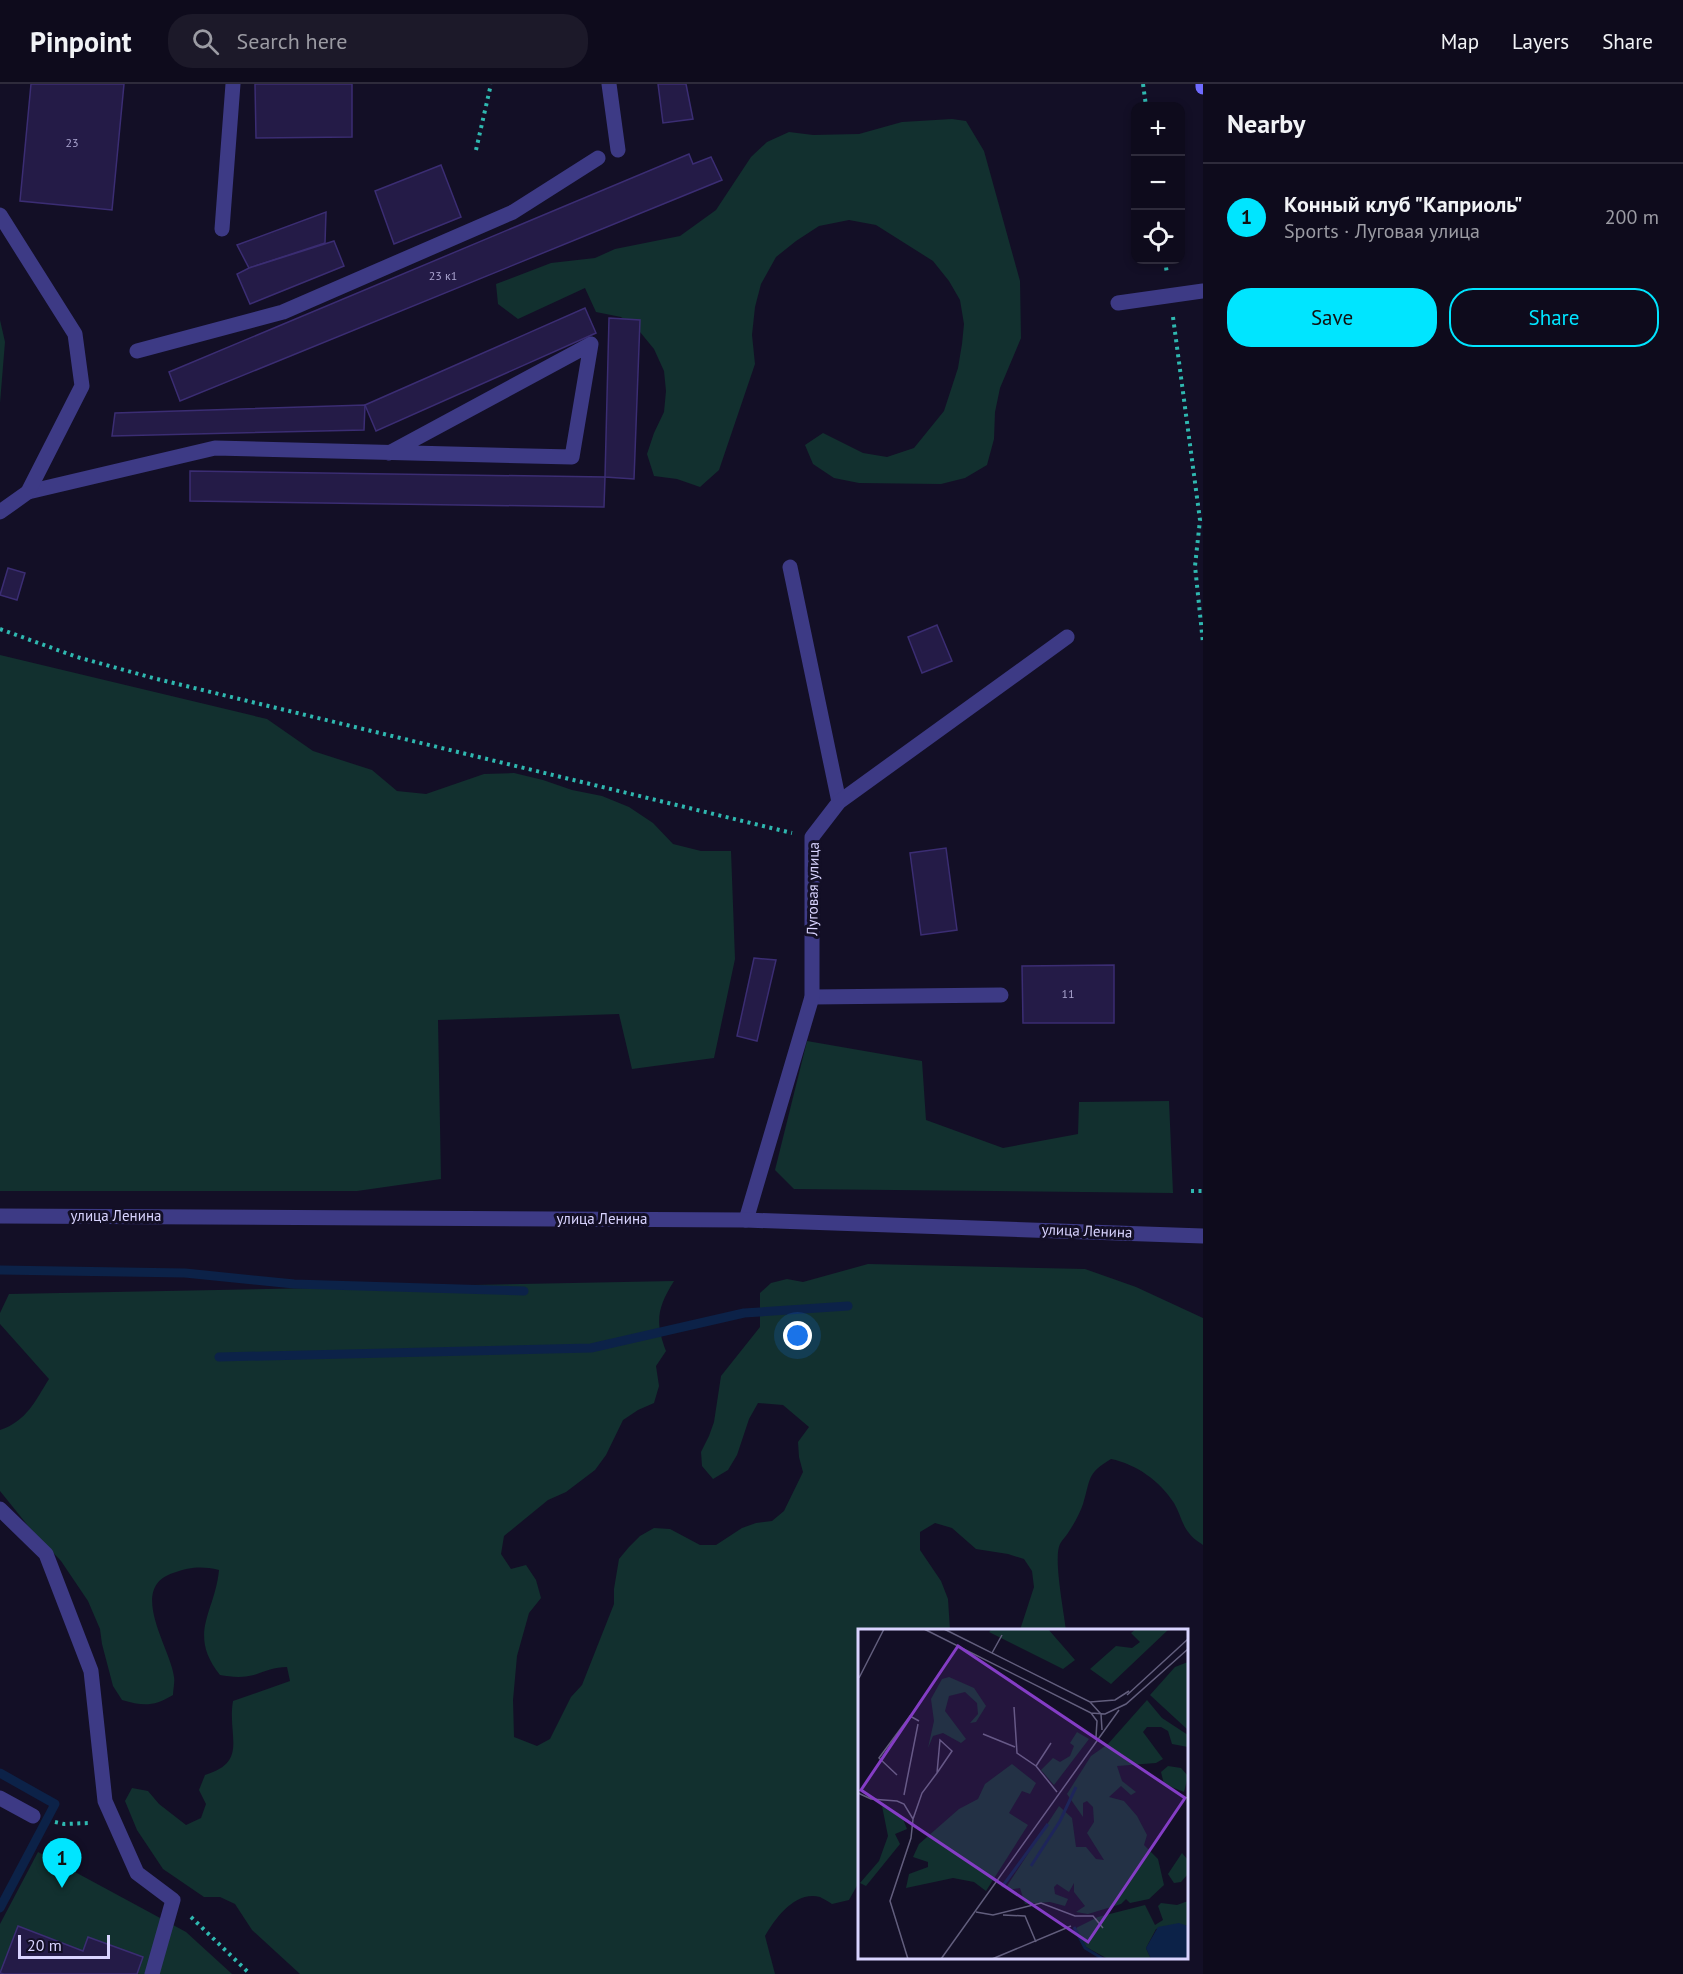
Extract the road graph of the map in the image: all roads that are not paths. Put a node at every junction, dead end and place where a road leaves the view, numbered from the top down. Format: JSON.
{"nodes":[{"id":1,"x":233,"y":84,"type":"edge"},
{"id":2,"x":609,"y":84,"type":"edge"},
{"id":3,"x":618,"y":150,"type":"dead end"},
{"id":4,"x":598,"y":158,"type":"dead end"},
{"id":5,"x":0,"y":216,"type":"edge"},
{"id":6,"x":222,"y":229,"type":"dead end"},
{"id":7,"x":1203,"y":291,"type":"edge"},
{"id":8,"x":1118,"y":303,"type":"dead end"},
{"id":9,"x":137,"y":351,"type":"dead end"},
{"id":10,"x":389,"y":453,"type":"junction"},
{"id":11,"x":28,"y":492,"type":"junction"},
{"id":12,"x":0,"y":512,"type":"edge"},
{"id":13,"x":790,"y":567,"type":"dead end"},
{"id":14,"x":1067,"y":637,"type":"dead end"},
{"id":15,"x":839,"y":802,"type":"junction"},
{"id":16,"x":1001,"y":995,"type":"dead end"},
{"id":17,"x":812,"y":997,"type":"junction"},
{"id":18,"x":0,"y":1216,"type":"edge"},
{"id":19,"x":746,"y":1220,"type":"junction"},
{"id":20,"x":1198,"y":1234,"type":"edge"},
{"id":21,"x":0,"y":1509,"type":"edge"},
{"id":22,"x":0,"y":1798,"type":"edge"},
{"id":23,"x":33,"y":1816,"type":"dead end"},
{"id":24,"x":152,"y":1974,"type":"edge"}],
"edges":[{"from":1,"to":6,"type":"street"},
{"from":2,"to":3,"type":"street"},
{"from":4,"to":9,"type":"street"},
{"from":5,"to":11,"type":"street"},
{"from":7,"to":8,"type":"street"},
{"from":10,"to":10,"type":"street"},
{"from":10,"to":11,"type":"street"},
{"from":11,"to":12,"type":"street"},
{"from":13,"to":15,"type":"street"},
{"from":14,"to":15,"type":"street","name":"Луговая улица"},
{"from":15,"to":17,"type":"street","name":"Луговая улица"},
{"from":16,"to":17,"type":"street"},
{"from":17,"to":19,"type":"street","name":"Луговая улица"},
{"from":18,"to":19,"type":"street","name":"улица Ленина"},
{"from":19,"to":20,"type":"street","name":"улица Ленина"},
{"from":21,"to":24,"type":"street"},
{"from":22,"to":23,"type":"street"}]}
